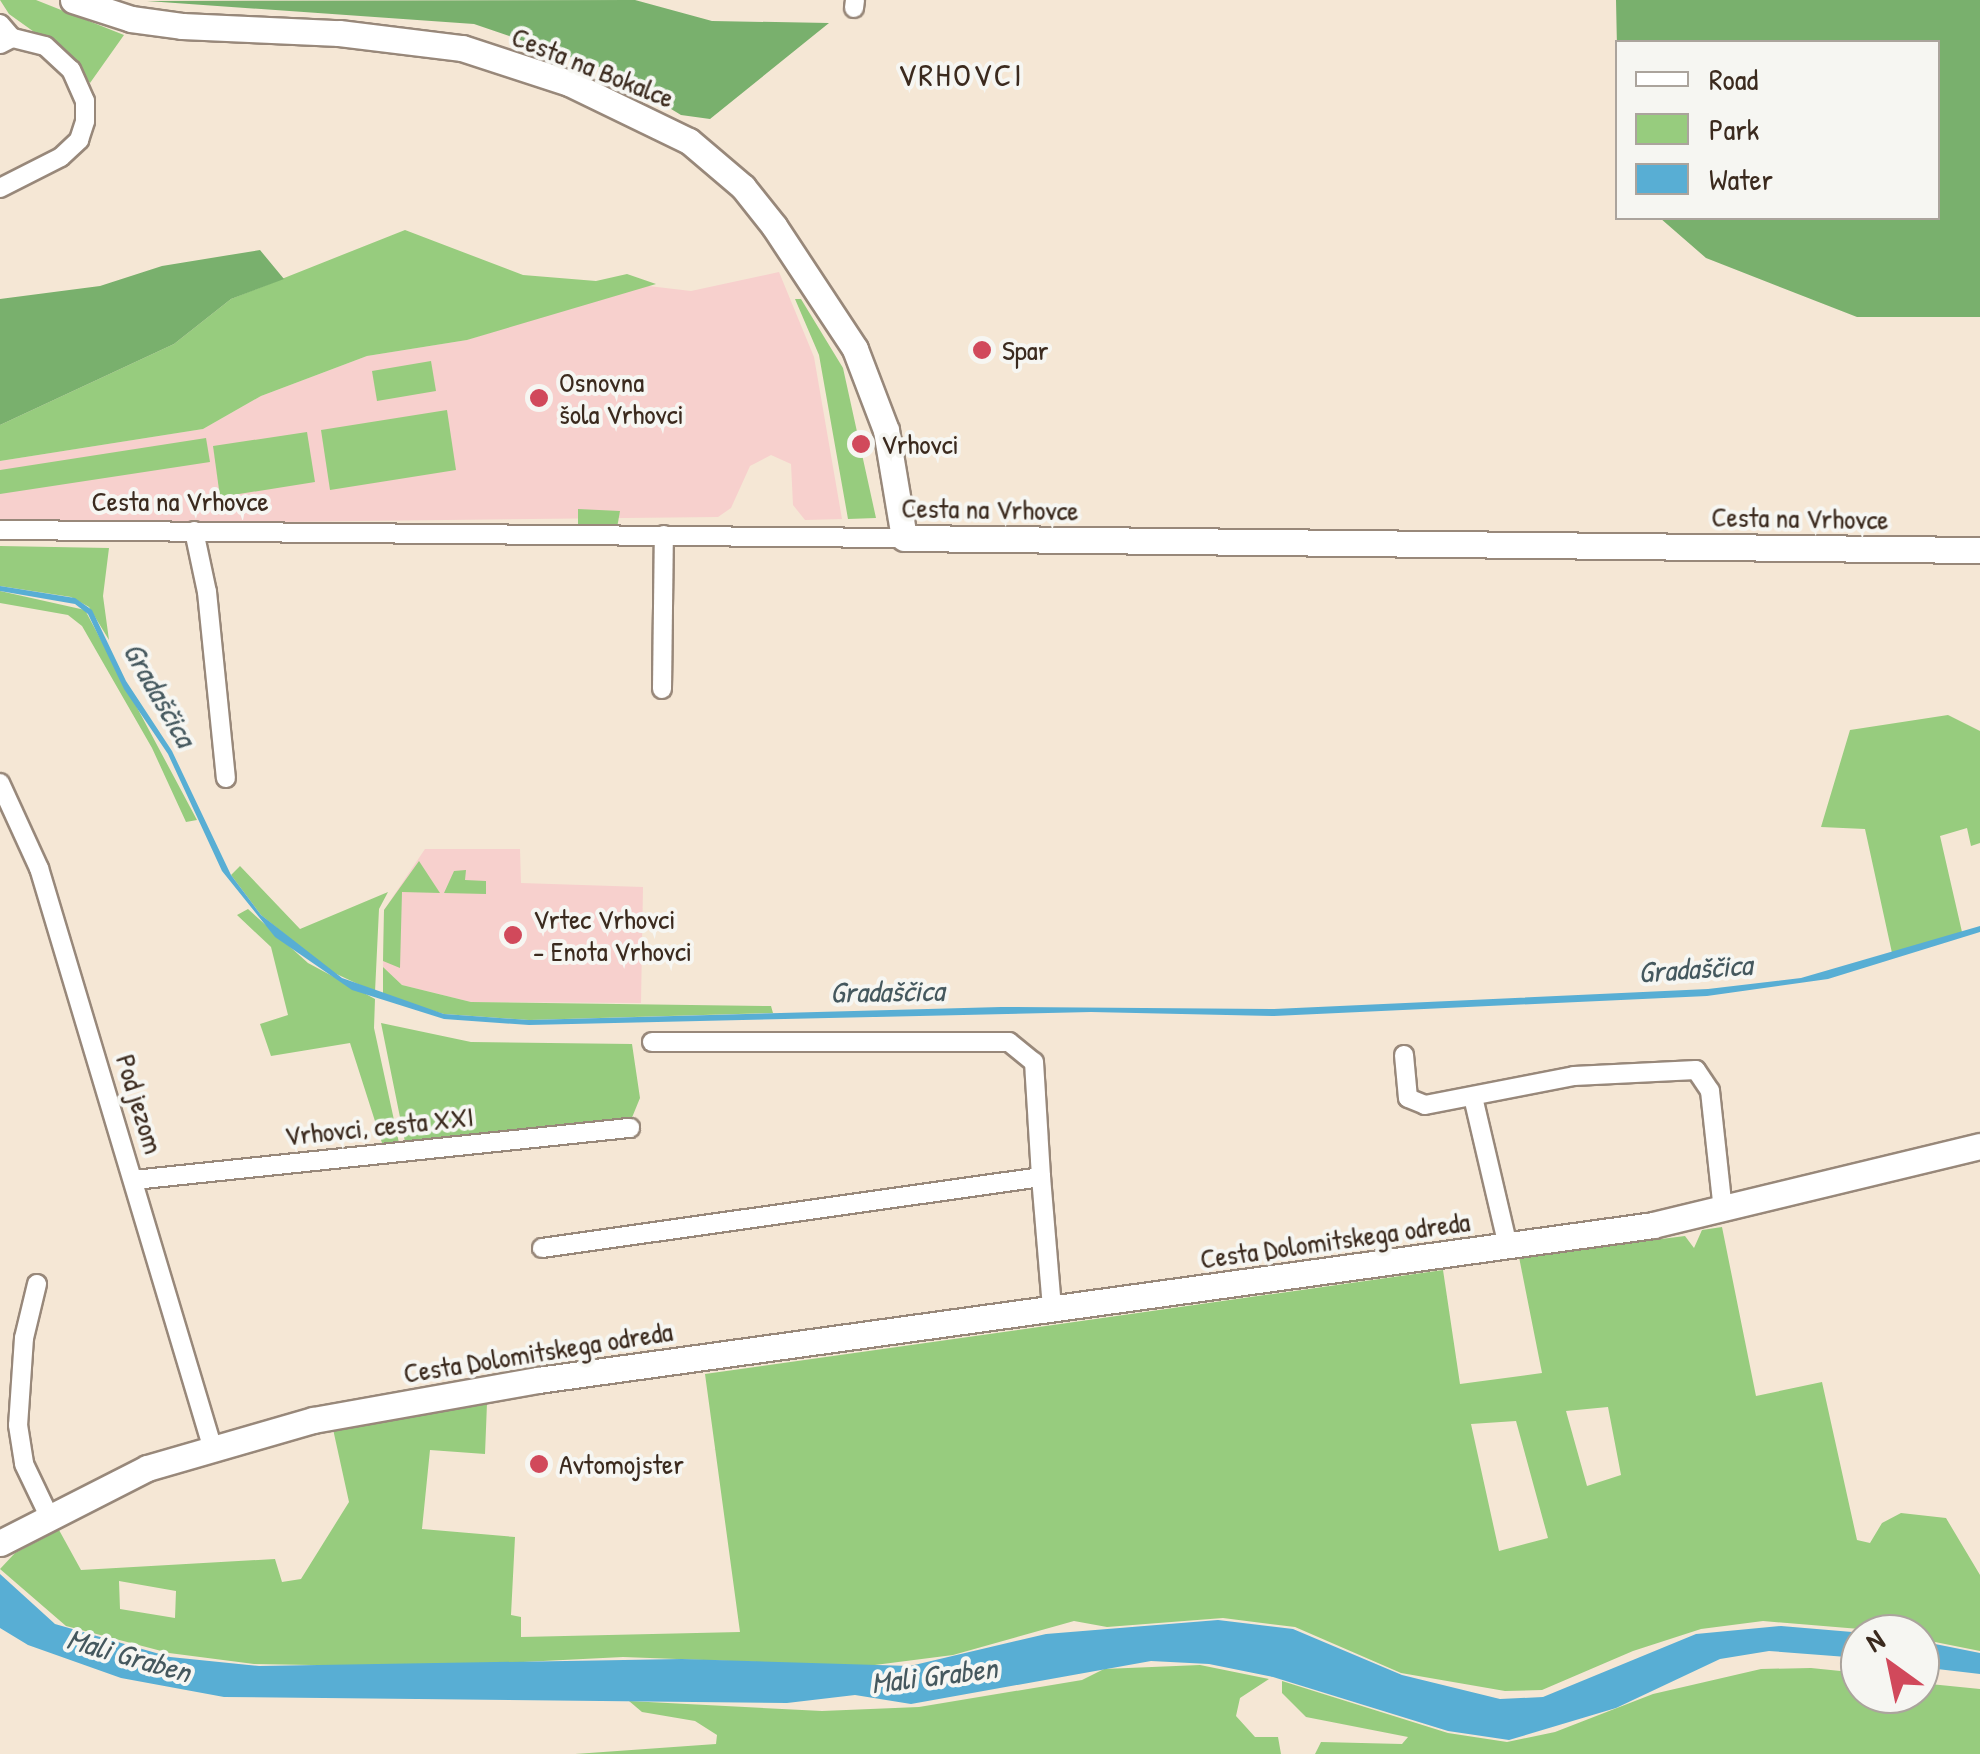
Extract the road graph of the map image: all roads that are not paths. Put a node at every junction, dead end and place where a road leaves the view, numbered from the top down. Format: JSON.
{"nodes":[{"id":1,"x":74,"y":0,"type":"edge"},
{"id":2,"x":4,"y":35,"type":"edge"},
{"id":3,"x":0,"y":188,"type":"edge"},
{"id":4,"x":0,"y":530,"type":"edge"},
{"id":5,"x":194,"y":532,"type":"junction"},
{"id":6,"x":664,"y":536,"type":"junction"},
{"id":7,"x":904,"y":538,"type":"junction"},
{"id":8,"x":1980,"y":550,"type":"edge"},
{"id":9,"x":662,"y":689,"type":"dead end"},
{"id":10,"x":226,"y":778,"type":"dead end"},
{"id":11,"x":0,"y":783,"type":"edge"},
{"id":12,"x":652,"y":1042,"type":"dead end"},
{"id":13,"x":1404,"y":1055,"type":"dead end"},
{"id":14,"x":1473,"y":1097,"type":"junction"},
{"id":15,"x":630,"y":1128,"type":"dead end"},
{"id":16,"x":1980,"y":1146,"type":"edge"},
{"id":17,"x":1041,"y":1177,"type":"junction"},
{"id":18,"x":134,"y":1180,"type":"junction"},
{"id":19,"x":1723,"y":1210,"type":"junction"},
{"id":20,"x":1508,"y":1246,"type":"junction"},
{"id":21,"x":542,"y":1248,"type":"dead end"},
{"id":22,"x":36,"y":1284,"type":"dead end"},
{"id":23,"x":1052,"y":1309,"type":"junction"},
{"id":24,"x":212,"y":1446,"type":"junction"},
{"id":25,"x":48,"y":1514,"type":"junction"},
{"id":26,"x":1,"y":1542,"type":"edge"}],
"edges":[{"from":1,"to":7,"type":"street","name":"Cesta na Bokalce"},
{"from":2,"to":3,"type":"street"},
{"from":4,"to":5,"type":"street","name":"Cesta na Vrhovce"},
{"from":5,"to":6,"type":"street","name":"Cesta na Vrhovce"},
{"from":5,"to":10,"type":"street"},
{"from":6,"to":7,"type":"street","name":"Cesta na Vrhovce"},
{"from":6,"to":9,"type":"street"},
{"from":7,"to":8,"type":"street","name":"Cesta na Vrhovce"},
{"from":11,"to":18,"type":"street","name":"Pod jezom"},
{"from":12,"to":17,"type":"street"},
{"from":13,"to":14,"type":"street"},
{"from":14,"to":19,"type":"street"},
{"from":14,"to":20,"type":"street","name":"Cesta Dolomitskega odreda"},
{"from":15,"to":18,"type":"street","name":"Vrhovci, cesta XXI"},
{"from":16,"to":19,"type":"street","name":"Cesta Dolomitskega odreda"},
{"from":17,"to":21,"type":"street"},
{"from":17,"to":23,"type":"street"},
{"from":18,"to":24,"type":"street","name":"Pod jezom"},
{"from":19,"to":20,"type":"street","name":"Cesta Dolomitskega odreda"},
{"from":20,"to":23,"type":"street","name":"Cesta Dolomitskega odreda"},
{"from":22,"to":25,"type":"street"},
{"from":23,"to":24,"type":"street","name":"Cesta Dolomitskega odreda"},
{"from":24,"to":25,"type":"street","name":"Cesta Dolomitskega odreda"},
{"from":25,"to":26,"type":"street","name":"Cesta Dolomitskega odreda"}]}
